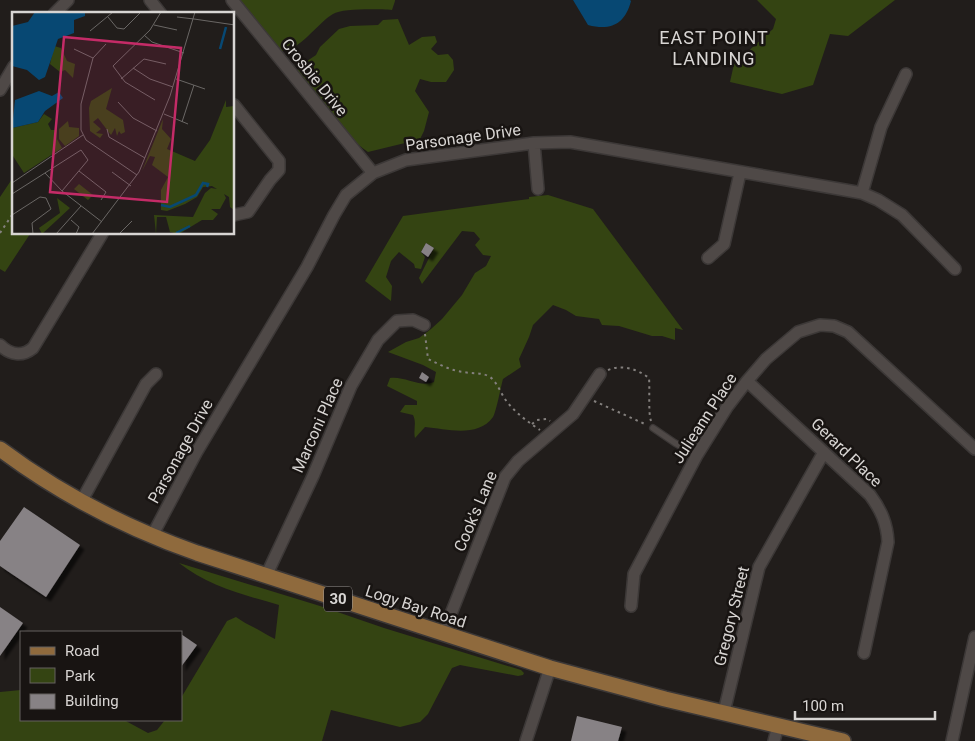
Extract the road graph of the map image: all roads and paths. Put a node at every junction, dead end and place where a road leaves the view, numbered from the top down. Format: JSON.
{"nodes":[{"id":1,"x":68,"y":0,"type":"edge"},
{"id":2,"x":150,"y":0,"type":"edge"},
{"id":3,"x":232,"y":0,"type":"edge"},
{"id":4,"x":56,"y":12,"type":"edge"},
{"id":5,"x":159,"y":12,"type":"edge"},
{"id":6,"x":12,"y":71,"type":"edge"},
{"id":7,"x":906,"y":74,"type":"dead end"},
{"id":8,"x":0,"y":90,"type":"edge"},
{"id":9,"x":235,"y":106,"type":"edge"},
{"id":10,"x":534,"y":143,"type":"junction"},
{"id":11,"x":373,"y":173,"type":"junction"},
{"id":12,"x":740,"y":173,"type":"junction"},
{"id":13,"x":538,"y":189,"type":"dead end"},
{"id":14,"x":862,"y":193,"type":"junction"},
{"id":15,"x":12,"y":215,"type":"edge"},
{"id":16,"x":235,"y":215,"type":"edge"},
{"id":17,"x":0,"y":233,"type":"edge"},
{"id":18,"x":101,"y":235,"type":"edge"},
{"id":19,"x":708,"y":258,"type":"dead end"},
{"id":20,"x":955,"y":269,"type":"dead end"},
{"id":21,"x":424,"y":325,"type":"joint"},
{"id":22,"x":0,"y":345,"type":"edge"},
{"id":23,"x":156,"y":374,"type":"dead end"},
{"id":24,"x":600,"y":374,"type":"joint"},
{"id":25,"x":747,"y":381,"type":"junction"},
{"id":26,"x":583,"y":398,"type":"junction"},
{"id":27,"x":532,"y":425,"type":"junction"},
{"id":28,"x":654,"y":428,"type":"junction"},
{"id":29,"x":552,"y":432,"type":"junction"},
{"id":30,"x":0,"y":449,"type":"edge"},
{"id":31,"x":975,"y":449,"type":"edge"},
{"id":32,"x":824,"y":452,"type":"junction"},
{"id":33,"x":697,"y":455,"type":"junction"},
{"id":34,"x":81,"y":502,"type":"junction"},
{"id":35,"x":152,"y":536,"type":"junction"},
{"id":36,"x":266,"y":576,"type":"junction"},
{"id":37,"x":631,"y":606,"type":"dead end"},
{"id":38,"x":443,"y":634,"type":"junction"},
{"id":39,"x":975,"y":637,"type":"edge"},
{"id":40,"x":864,"y":653,"type":"dead end"},
{"id":41,"x":550,"y":668,"type":"junction"},
{"id":42,"x":724,"y":712,"type":"junction"},
{"id":43,"x":776,"y":734,"type":"edge"},
{"id":44,"x":526,"y":741,"type":"edge"},
{"id":45,"x":843,"y":741,"type":"edge"},
{"id":46,"x":952,"y":741,"type":"edge"}],
"edges":[{"from":1,"to":4,"type":"street"},
{"from":2,"to":5,"type":"street"},
{"from":3,"to":11,"type":"street","name":"Crosbie Drive"},
{"from":6,"to":8,"type":"street"},
{"from":7,"to":14,"type":"street"},
{"from":9,"to":16,"type":"street"},
{"from":10,"to":11,"type":"street","name":"Parsonage Drive"},
{"from":10,"to":12,"type":"street","name":"Parsonage Drive"},
{"from":10,"to":13,"type":"street"},
{"from":11,"to":35,"type":"street","name":"Parsonage Drive"},
{"from":12,"to":14,"type":"street","name":"Parsonage Drive"},
{"from":12,"to":19,"type":"street"},
{"from":14,"to":20,"type":"street","name":"Parsonage Drive"},
{"from":15,"to":17,"type":"path"},
{"from":18,"to":22,"type":"street"},
{"from":21,"to":27,"type":"path"},
{"from":21,"to":36,"type":"street","name":"Marconi Place"},
{"from":23,"to":34,"type":"street"},
{"from":24,"to":26,"type":"street","name":"Cook's Lane"},
{"from":24,"to":28,"type":"path"},
{"from":25,"to":31,"type":"street","name":"Julieann Place"},
{"from":25,"to":32,"type":"street","name":"Gerard Place"},
{"from":25,"to":33,"type":"street","name":"Julieann Place"},
{"from":26,"to":28,"type":"path"},
{"from":26,"to":29,"type":"street","name":"Cook's Lane"},
{"from":27,"to":29,"type":"path"},
{"from":27,"to":29,"type":"path"},
{"from":28,"to":33,"type":"lane"},
{"from":29,"to":38,"type":"street","name":"Cook's Lane"},
{"from":30,"to":34,"type":"main road","name":"Logy Bay Road","number":"30"},
{"from":32,"to":40,"type":"street","name":"Gerard Place"},
{"from":32,"to":42,"type":"street","name":"Gregory Street"},
{"from":33,"to":37,"type":"street","name":"Julieann Place"},
{"from":34,"to":35,"type":"main road","name":"Logy Bay Road","number":"30"},
{"from":35,"to":36,"type":"main road","name":"Logy Bay Road","number":"30"},
{"from":36,"to":38,"type":"main road","name":"Logy Bay Road","number":"30"},
{"from":38,"to":41,"type":"main road","name":"Logy Bay Road","number":"30"},
{"from":39,"to":46,"type":"street"},
{"from":41,"to":42,"type":"main road","name":"Logy Bay Road","number":"30"},
{"from":41,"to":44,"type":"street"},
{"from":42,"to":43,"type":"main road","name":"Logy Bay Road","number":"30"},
{"from":43,"to":45,"type":"main road","name":"Logy Bay Road","number":"30"}]}
